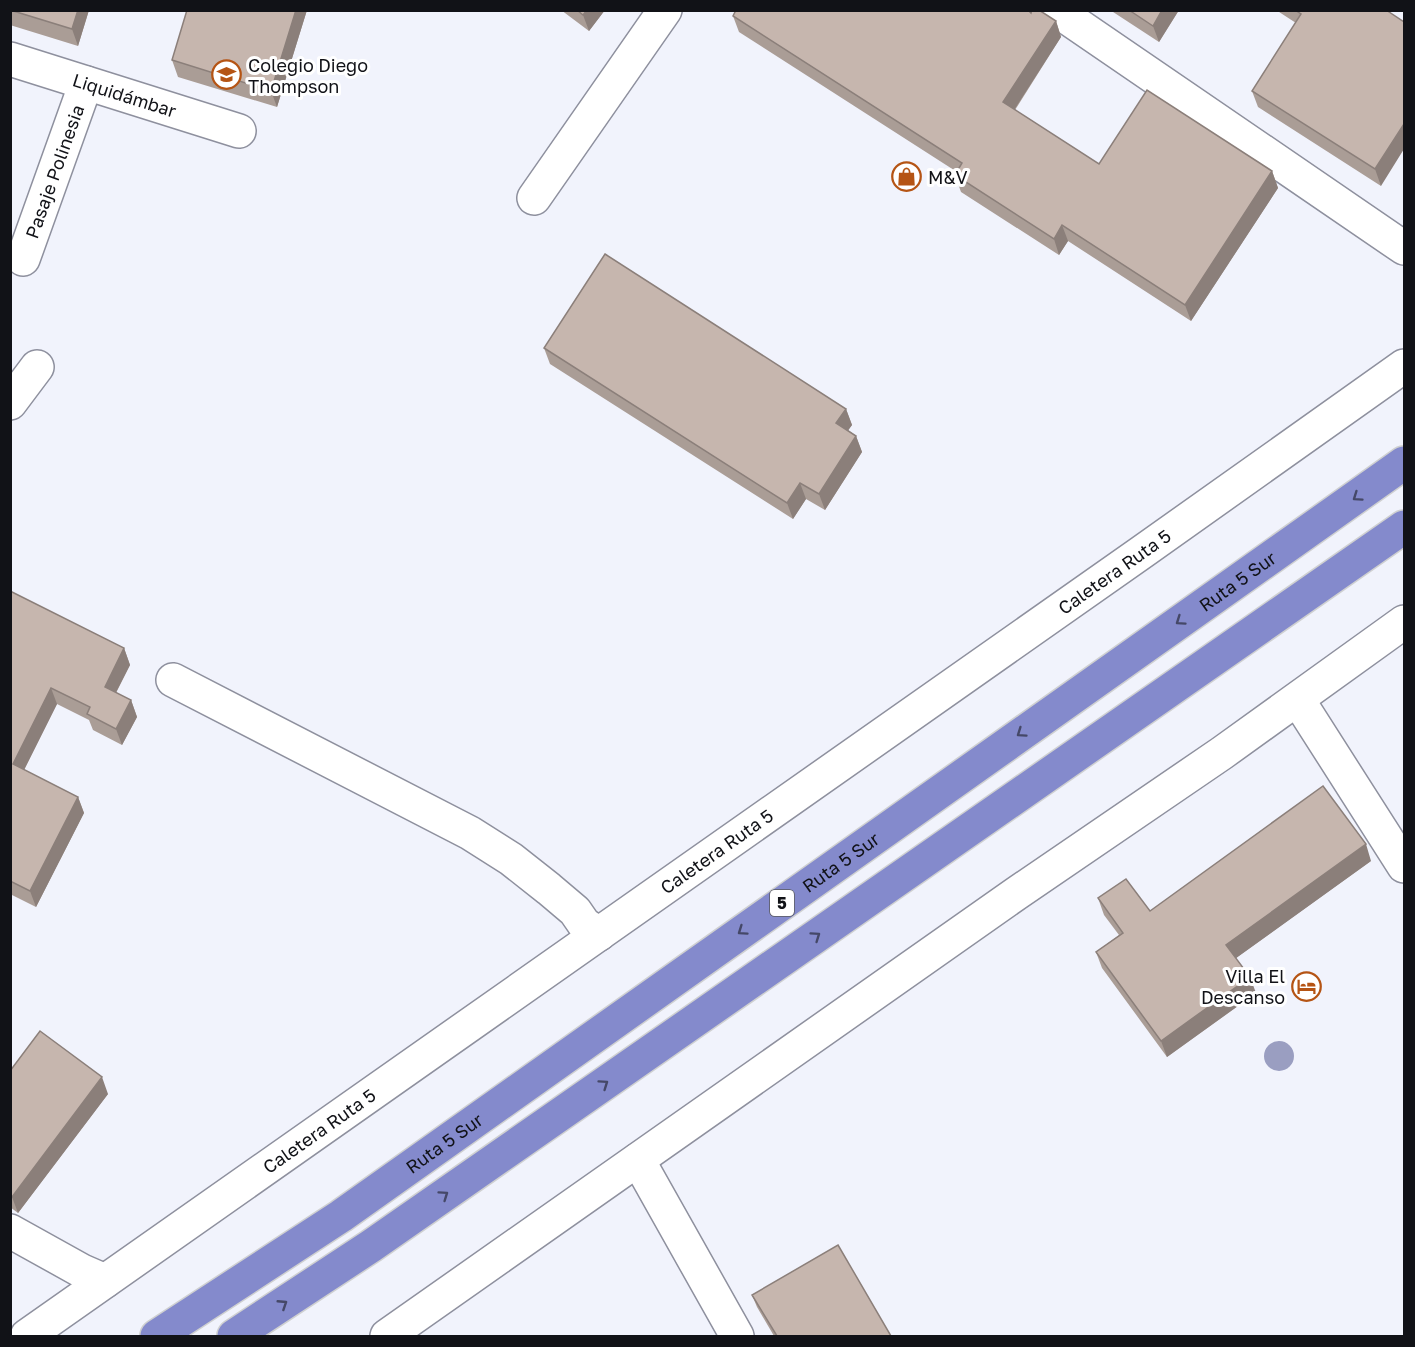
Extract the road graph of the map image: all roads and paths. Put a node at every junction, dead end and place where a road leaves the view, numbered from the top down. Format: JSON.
{"nodes":[{"id":1,"x":665,"y":10,"type":"edge"},
{"id":2,"x":1056,"y":10,"type":"edge"},
{"id":3,"x":10,"y":59,"type":"edge"},
{"id":4,"x":86,"y":82,"type":"junction"},
{"id":5,"x":239,"y":131,"type":"dead end"},
{"id":6,"x":534,"y":198,"type":"dead end"},
{"id":7,"x":1404,"y":248,"type":"edge"},
{"id":8,"x":22,"y":260,"type":"dead end"},
{"id":9,"x":1404,"y":366,"type":"edge"},
{"id":10,"x":37,"y":367,"type":"dead end"},
{"id":11,"x":10,"y":403,"type":"edge"},
{"id":12,"x":1404,"y":463,"type":"edge"},
{"id":13,"x":1404,"y":526,"type":"edge"},
{"id":14,"x":1404,"y":622,"type":"edge"},
{"id":15,"x":173,"y":680,"type":"dead end"},
{"id":16,"x":1298,"y":700,"type":"junction"},
{"id":17,"x":1404,"y":866,"type":"edge"},
{"id":18,"x":599,"y":934,"type":"junction"},
{"id":19,"x":638,"y":1160,"type":"junction"},
{"id":20,"x":10,"y":1231,"type":"edge"},
{"id":21,"x":105,"y":1281,"type":"junction"},
{"id":22,"x":27,"y":1336,"type":"edge"},
{"id":23,"x":157,"y":1336,"type":"edge"},
{"id":24,"x":234,"y":1336,"type":"edge"},
{"id":25,"x":387,"y":1336,"type":"edge"},
{"id":26,"x":737,"y":1336,"type":"edge"}],
"edges":[{"from":1,"to":6,"type":"street"},
{"from":2,"to":7,"type":"street"},
{"from":3,"to":4,"type":"street","name":"Liquidámbar"},
{"from":4,"to":5,"type":"street","name":"Liquidámbar"},
{"from":4,"to":8,"type":"street","name":"Pasaje Polinesia"},
{"from":9,"to":18,"type":"street","name":"Caletera Ruta 5"},
{"from":10,"to":11,"type":"street"},
{"from":12,"to":23,"type":"highway","name":"Ruta 5 Sur","number":"5","one_way":true},
{"from":24,"to":13,"type":"highway","one_way":true},
{"from":14,"to":16,"type":"street"},
{"from":15,"to":18,"type":"street"},
{"from":16,"to":17,"type":"street"},
{"from":16,"to":19,"type":"street"},
{"from":18,"to":21,"type":"street","name":"Caletera Ruta 5"},
{"from":19,"to":25,"type":"street"},
{"from":19,"to":26,"type":"street"},
{"from":20,"to":21,"type":"street"},
{"from":21,"to":22,"type":"street","name":"Caletera Ruta 5"}]}
